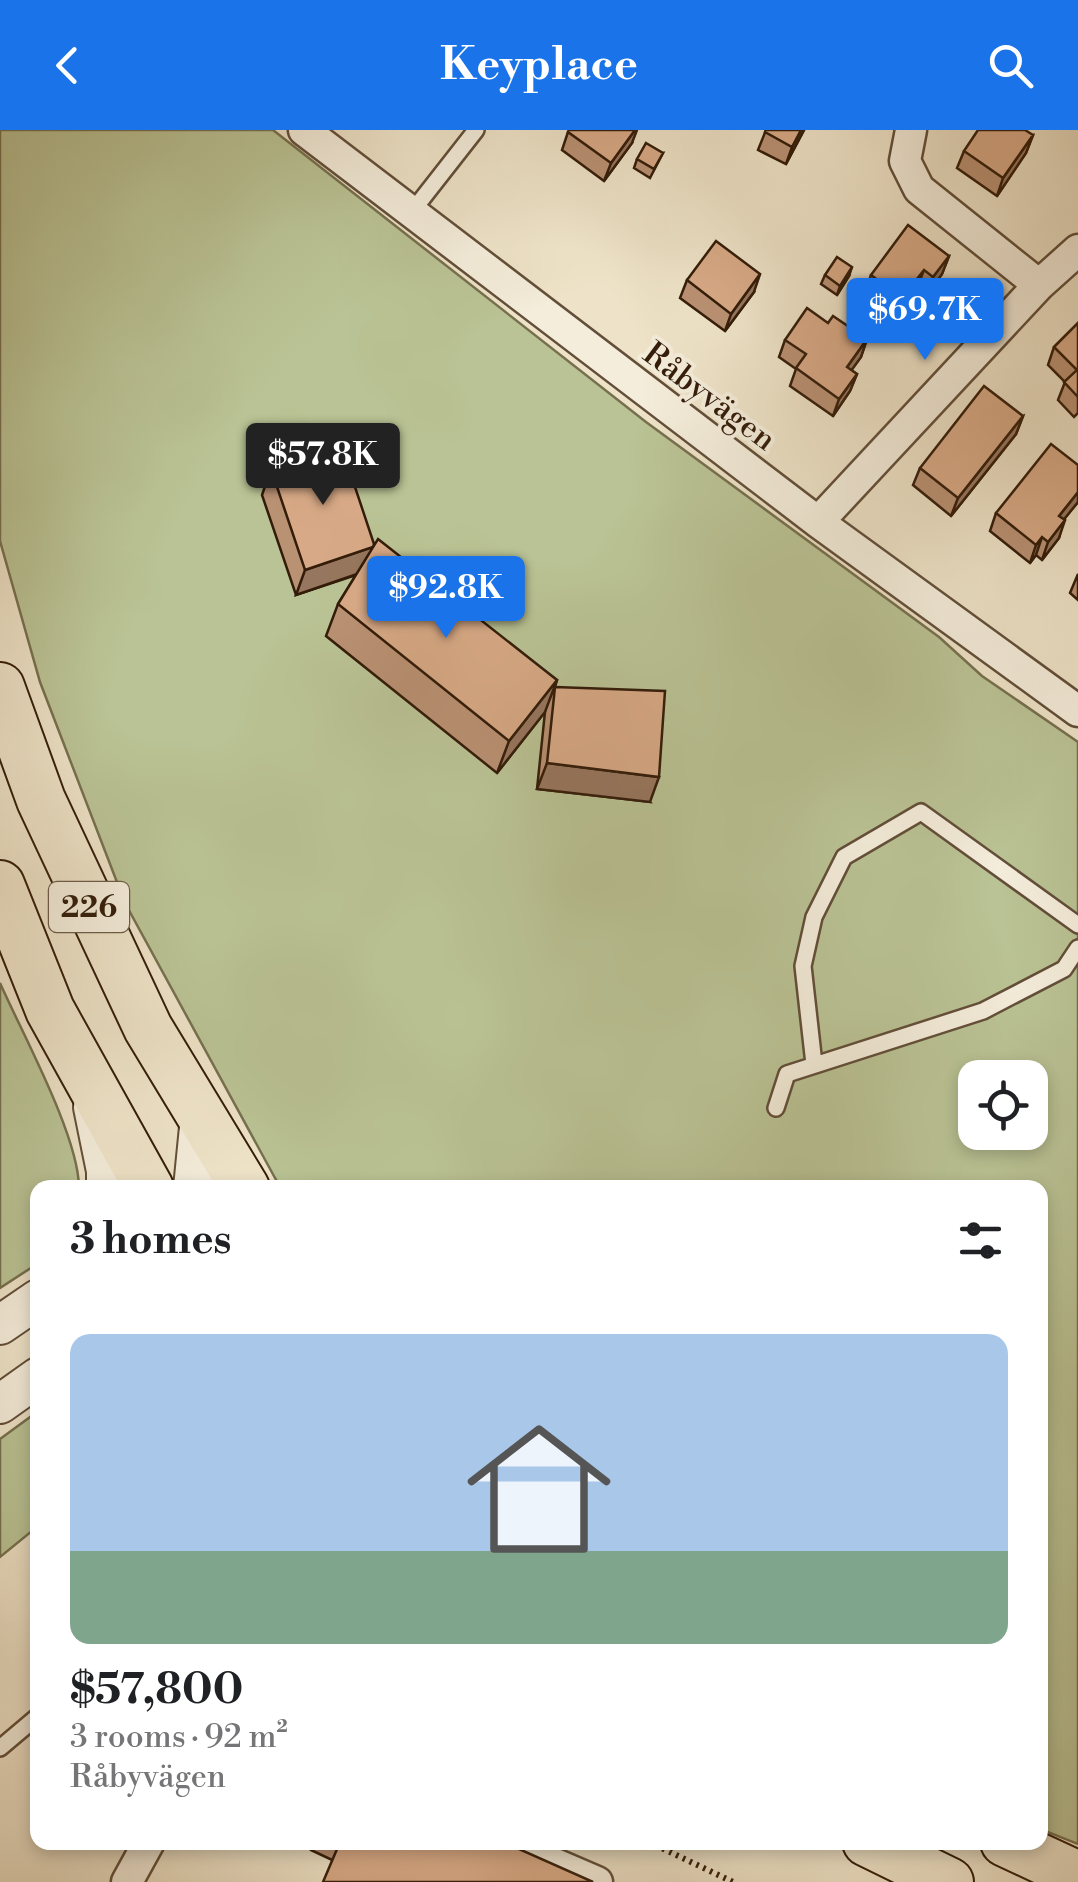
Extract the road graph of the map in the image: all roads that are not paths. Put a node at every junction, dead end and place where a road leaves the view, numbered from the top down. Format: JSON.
{"nodes":[{"id":1,"x":304,"y":130,"type":"edge"},
{"id":2,"x":476,"y":130,"type":"edge"},
{"id":3,"x":911,"y":130,"type":"edge"},
{"id":4,"x":411,"y":213,"type":"junction"},
{"id":5,"x":1078,"y":250,"type":"edge"},
{"id":6,"x":1039,"y":285,"type":"junction"},
{"id":7,"x":818,"y":522,"type":"junction"},
{"id":8,"x":0,"y":687,"type":"edge"},
{"id":9,"x":1078,"y":711,"type":"edge"},
{"id":10,"x":0,"y":885,"type":"edge"},
{"id":11,"x":1078,"y":924,"type":"edge"},
{"id":12,"x":1078,"y":948,"type":"edge"},
{"id":13,"x":814,"y":1064,"type":"junction"},
{"id":14,"x":88,"y":1080,"type":"junction"},
{"id":15,"x":776,"y":1108,"type":"dead end"},
{"id":16,"x":200,"y":1117,"type":"junction"},
{"id":17,"x":106,"y":1180,"type":"edge"},
{"id":18,"x":144,"y":1180,"type":"edge"},
{"id":19,"x":194,"y":1180,"type":"edge"},
{"id":20,"x":240,"y":1180,"type":"edge"},
{"id":21,"x":30,"y":1304,"type":"edge"},
{"id":22,"x":0,"y":1325,"type":"edge"},
{"id":23,"x":30,"y":1383,"type":"edge"},
{"id":24,"x":0,"y":1404,"type":"edge"},
{"id":25,"x":30,"y":1723,"type":"edge"},
{"id":26,"x":0,"y":1748,"type":"edge"},
{"id":27,"x":145,"y":1850,"type":"edge"},
{"id":28,"x":523,"y":1850,"type":"edge"},
{"id":29,"x":883,"y":1850,"type":"edge"},
{"id":30,"x":1022,"y":1850,"type":"edge"},
{"id":31,"x":1078,"y":1876,"type":"edge"},
{"id":32,"x":127,"y":1882,"type":"edge"},
{"id":33,"x":597,"y":1882,"type":"edge"},
{"id":34,"x":949,"y":1882,"type":"edge"}],
"edges":[{"from":1,"to":4,"type":"street","name":"Råbyvägen"},
{"from":2,"to":4,"type":"lane"},
{"from":3,"to":6,"type":"street"},
{"from":4,"to":7,"type":"street","name":"Råbyvägen"},
{"from":5,"to":6,"type":"street"},
{"from":6,"to":7,"type":"street"},
{"from":7,"to":9,"type":"street","name":"Råbyvägen"},
{"from":8,"to":16,"type":"main road","number":"226"},
{"from":10,"to":14,"type":"main road","number":"226"},
{"from":11,"to":13,"type":"lane"},
{"from":12,"to":13,"type":"lane"},
{"from":13,"to":15,"type":"lane"},
{"from":14,"to":17,"type":"street"},
{"from":14,"to":18,"type":"main road","number":"226"},
{"from":16,"to":19,"type":"street"},
{"from":16,"to":20,"type":"main road","number":"226"},
{"from":21,"to":22,"type":"street"},
{"from":23,"to":24,"type":"street"},
{"from":25,"to":26,"type":"lane"},
{"from":27,"to":32,"type":"street"},
{"from":28,"to":33,"type":"street"},
{"from":29,"to":34,"type":"main road"},
{"from":30,"to":31,"type":"main road"}]}
